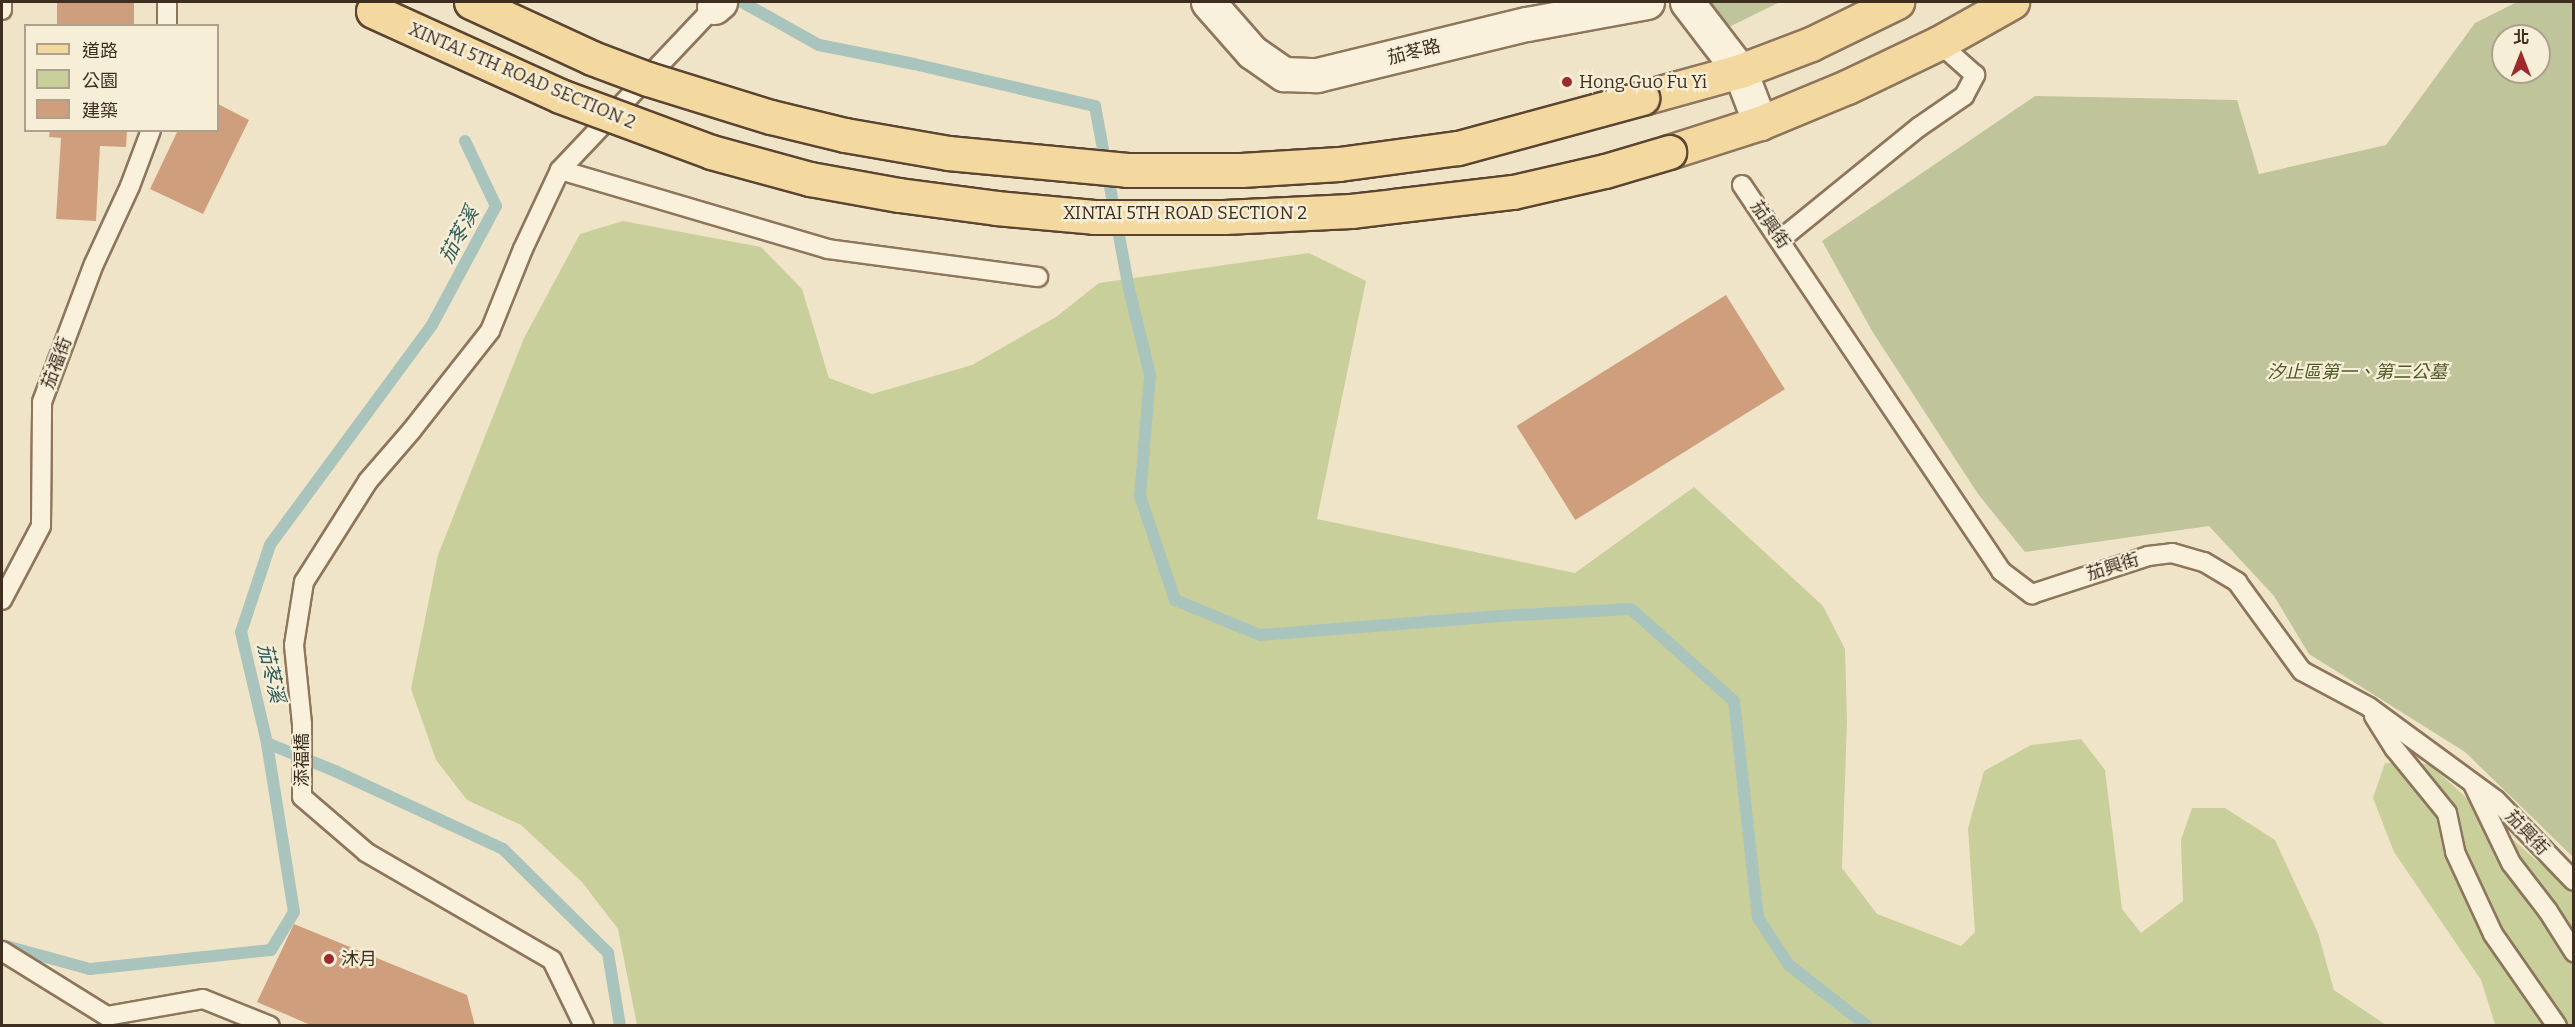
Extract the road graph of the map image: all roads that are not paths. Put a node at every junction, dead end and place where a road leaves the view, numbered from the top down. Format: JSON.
{"nodes":[{"id":1,"x":2,"y":2,"type":"edge"},
{"id":2,"x":167,"y":2,"type":"edge"},
{"id":3,"x":356,"y":2,"type":"edge"},
{"id":4,"x":471,"y":2,"type":"edge"},
{"id":5,"x":1208,"y":2,"type":"edge"},
{"id":6,"x":1647,"y":2,"type":"edge"},
{"id":7,"x":1687,"y":2,"type":"edge"},
{"id":8,"x":1897,"y":2,"type":"edge"},
{"id":9,"x":2012,"y":2,"type":"edge"},
{"id":10,"x":717,"y":4,"type":"edge"},
{"id":11,"x":2,"y":10,"type":"edge"},
{"id":12,"x":167,"y":24,"type":"edge"},
{"id":13,"x":1939,"y":43,"type":"junction"},
{"id":14,"x":1740,"y":71,"type":"junction"},
{"id":15,"x":1760,"y":123,"type":"junction"},
{"id":16,"x":149,"y":132,"type":"edge"},
{"id":17,"x":560,"y":170,"type":"junction"},
{"id":18,"x":1742,"y":185,"type":"dead end"},
{"id":19,"x":1781,"y":239,"type":"junction"},
{"id":20,"x":1038,"y":277,"type":"dead end"},
{"id":21,"x":2,"y":600,"type":"edge"},
{"id":22,"x":2369,"y":707,"type":"junction"},
{"id":23,"x":2473,"y":783,"type":"junction"},
{"id":24,"x":2574,"y":881,"type":"edge"},
{"id":25,"x":2,"y":951,"type":"edge"},
{"id":26,"x":2574,"y":952,"type":"edge"},
{"id":27,"x":270,"y":1026,"type":"edge"},
{"id":28,"x":584,"y":1026,"type":"edge"},
{"id":29,"x":2558,"y":1026,"type":"edge"}],
"edges":[{"from":1,"to":11,"type":"lane"},
{"from":2,"to":12,"type":"lane"},
{"from":3,"to":15,"type":"main road","name":"XINTAI 5TH ROAD SECTION 2","bridge":true},
{"from":4,"to":14,"type":"main road","bridge":true},
{"from":5,"to":6,"type":"street","name":"茄苳路"},
{"from":7,"to":14,"type":"street"},
{"from":8,"to":14,"type":"main road"},
{"from":9,"to":13,"type":"main road","name":"XINTAI 5TH ROAD SECTION 2"},
{"from":10,"to":17,"type":"lane","name":"添福橋"},
{"from":13,"to":15,"type":"main road","name":"XINTAI 5TH ROAD SECTION 2"},
{"from":13,"to":19,"type":"lane"},
{"from":14,"to":15,"type":"street"},
{"from":16,"to":21,"type":"lane","name":"茄福街"},
{"from":17,"to":20,"type":"lane"},
{"from":17,"to":28,"type":"lane","name":"添福橋"},
{"from":18,"to":19,"type":"lane","name":"茄興街"},
{"from":19,"to":22,"type":"lane","name":"茄興街"},
{"from":22,"to":23,"type":"lane","name":"茄興街"},
{"from":22,"to":29,"type":"lane"},
{"from":23,"to":24,"type":"lane","name":"茄興街"},
{"from":23,"to":26,"type":"lane"},
{"from":25,"to":27,"type":"lane"}]}
